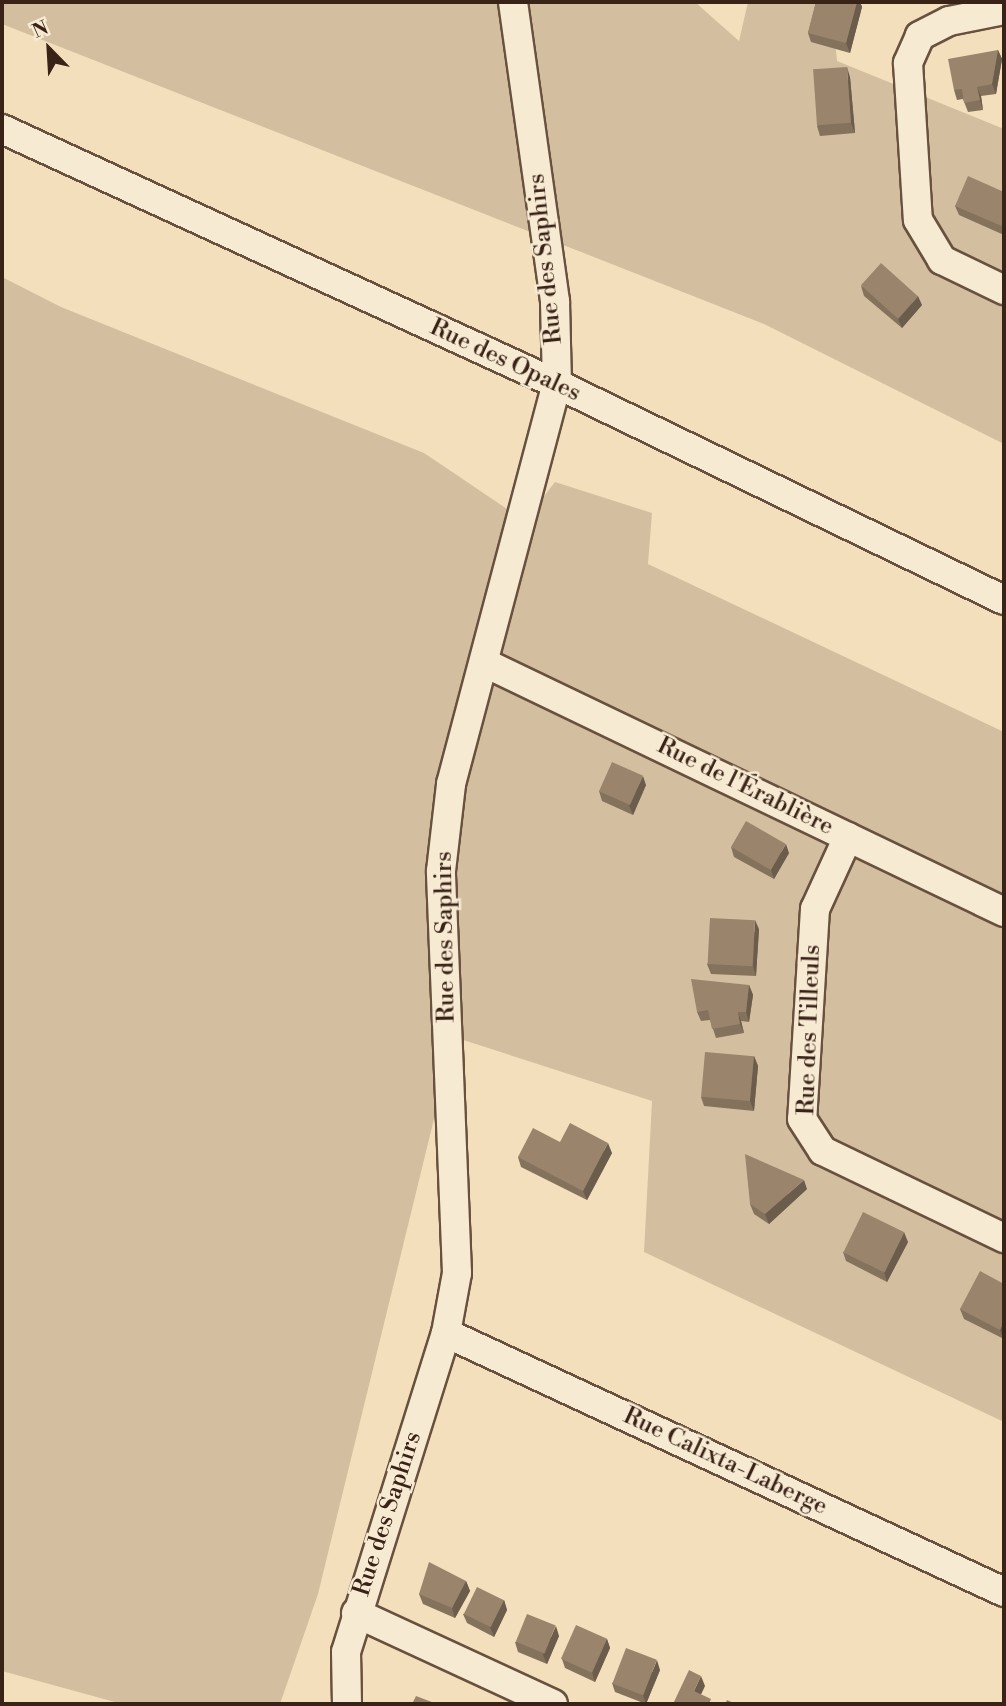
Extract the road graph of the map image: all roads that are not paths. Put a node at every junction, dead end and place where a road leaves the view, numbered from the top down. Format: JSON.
{"nodes":[{"id":1,"x":513,"y":2,"type":"edge"},
{"id":2,"x":1004,"y":10,"type":"edge"},
{"id":3,"x":2,"y":129,"type":"edge"},
{"id":4,"x":1004,"y":290,"type":"edge"},
{"id":5,"x":556,"y":384,"type":"junction"},
{"id":6,"x":1004,"y":600,"type":"edge"},
{"id":7,"x":485,"y":663,"type":"junction"},
{"id":8,"x":848,"y":837,"type":"junction"},
{"id":9,"x":1004,"y":912,"type":"edge"},
{"id":10,"x":1004,"y":1237,"type":"edge"},
{"id":11,"x":446,"y":1332,"type":"junction"},
{"id":12,"x":1004,"y":1592,"type":"edge"},
{"id":13,"x":356,"y":1613,"type":"junction"},
{"id":14,"x":347,"y":1704,"type":"edge"},
{"id":15,"x":553,"y":1704,"type":"edge"}],
"edges":[{"from":1,"to":5,"type":"street","name":"Rue des Saphirs"},
{"from":2,"to":4,"type":"street"},
{"from":3,"to":5,"type":"street","name":"Rue des Opales"},
{"from":5,"to":6,"type":"street","name":"Rue des Opales"},
{"from":5,"to":7,"type":"street","name":"Rue des Saphirs"},
{"from":7,"to":8,"type":"street","name":"Rue de l'Érablière"},
{"from":7,"to":11,"type":"street","name":"Rue des Saphirs"},
{"from":8,"to":9,"type":"street","name":"Rue de l'Érablière"},
{"from":8,"to":10,"type":"street","name":"Rue des Tilleuls"},
{"from":11,"to":12,"type":"street","name":"Rue Calixta-Laberge"},
{"from":11,"to":13,"type":"street","name":"Rue des Saphirs"},
{"from":13,"to":14,"type":"street","name":"Rue des Saphirs"},
{"from":13,"to":15,"type":"street"}]}
